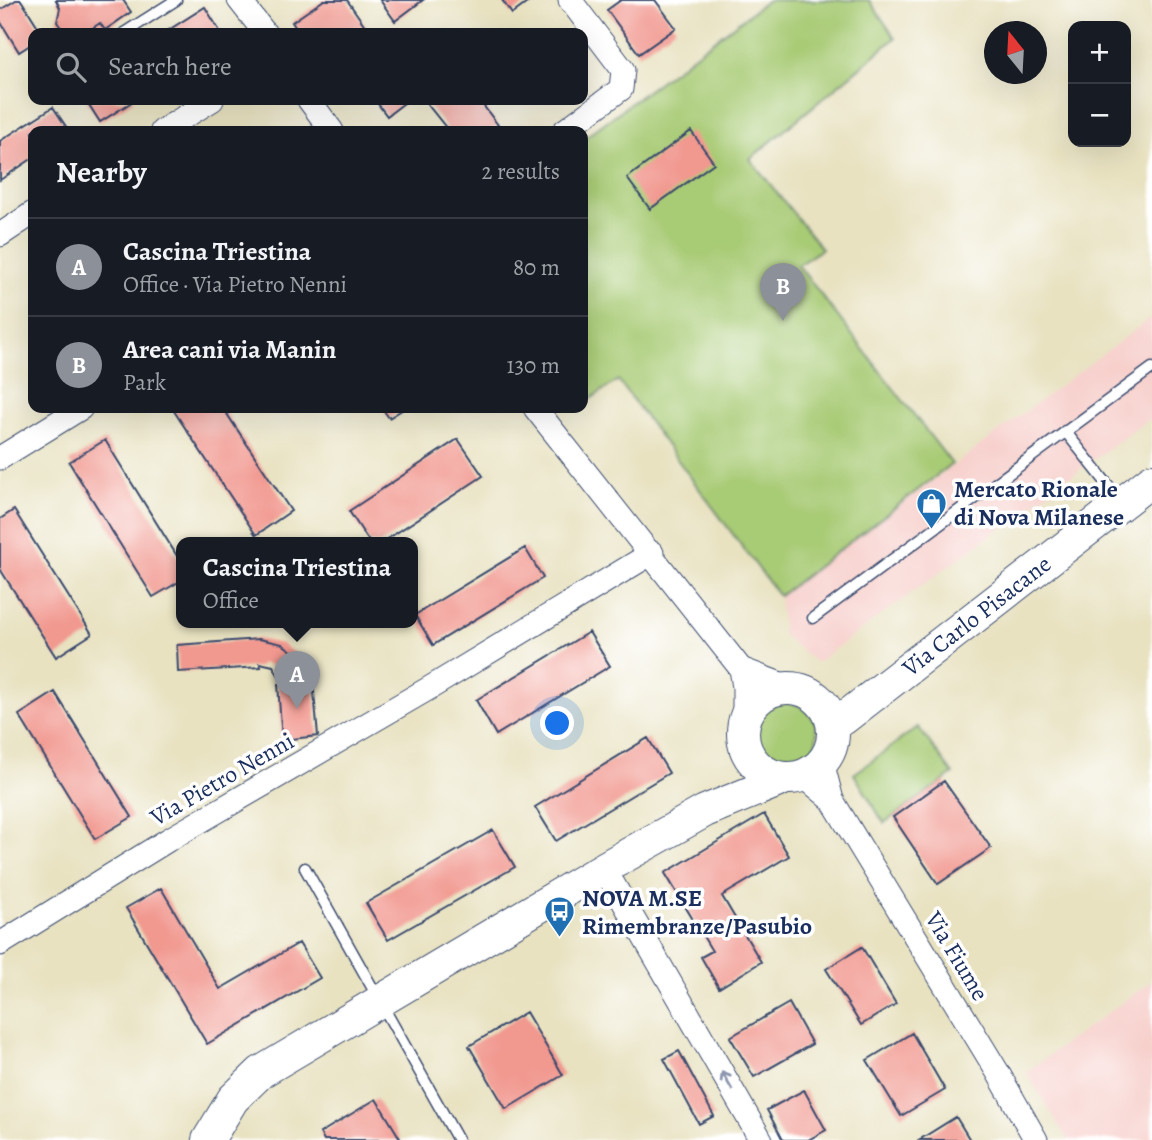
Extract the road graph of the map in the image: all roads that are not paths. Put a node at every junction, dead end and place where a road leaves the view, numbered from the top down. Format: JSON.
{"nodes":[{"id":1,"x":176,"y":0,"type":"edge"},
{"id":2,"x":239,"y":0,"type":"edge"},
{"id":3,"x":570,"y":0,"type":"edge"},
{"id":4,"x":132,"y":28,"type":"edge"},
{"id":5,"x":261,"y":28,"type":"edge"},
{"id":6,"x":204,"y":105,"type":"edge"},
{"id":7,"x":316,"y":105,"type":"edge"},
{"id":8,"x":170,"y":126,"type":"edge"},
{"id":9,"x":329,"y":126,"type":"edge"},
{"id":10,"x":571,"y":126,"type":"edge"},
{"id":11,"x":28,"y":216,"type":"edge"},
{"id":12,"x":0,"y":234,"type":"edge"},
{"id":13,"x":1152,"y":369,"type":"edge"},
{"id":14,"x":73,"y":413,"type":"edge"},
{"id":15,"x":539,"y":413,"type":"edge"},
{"id":16,"x":1066,"y":431,"type":"junction"},
{"id":17,"x":0,"y":458,"type":"edge"},
{"id":18,"x":1152,"y":480,"type":"edge"},
{"id":19,"x":1122,"y":502,"type":"junction"},
{"id":20,"x":652,"y":553,"type":"junction"},
{"id":21,"x":813,"y":618,"type":"dead end"},
{"id":22,"x":741,"y":669,"type":"junction"},
{"id":23,"x":788,"y":687,"type":"junction"},
{"id":24,"x":832,"y":721,"type":"junction"},
{"id":25,"x":745,"y":736,"type":"junction"},
{"id":26,"x":803,"y":772,"type":"junction"},
{"id":27,"x":705,"y":811,"type":"junction"},
{"id":28,"x":305,"y":868,"type":"dead end"},
{"id":29,"x":604,"y":868,"type":"junction"},
{"id":30,"x":0,"y":944,"type":"edge"},
{"id":31,"x":382,"y":1001,"type":"junction"},
{"id":32,"x":215,"y":1137,"type":"edge"},
{"id":33,"x":458,"y":1140,"type":"edge"},
{"id":34,"x":761,"y":1140,"type":"edge"},
{"id":35,"x":1036,"y":1140,"type":"edge"}],
"edges":[{"from":1,"to":4,"type":"lane"},
{"from":2,"to":5,"type":"street"},
{"from":3,"to":10,"type":"street"},
{"from":6,"to":8,"type":"street"},
{"from":7,"to":9,"type":"street"},
{"from":11,"to":12,"type":"street"},
{"from":13,"to":16,"type":"lane"},
{"from":14,"to":17,"type":"street"},
{"from":15,"to":20,"type":"street"},
{"from":16,"to":19,"type":"lane"},
{"from":16,"to":21,"type":"lane"},
{"from":18,"to":19,"type":"street","name":"Via Carlo Pisacane"},
{"from":19,"to":24,"type":"street","name":"Via Carlo Pisacane"},
{"from":20,"to":22,"type":"street"},
{"from":20,"to":30,"type":"street","name":"Via Pietro Nenni"},
{"from":22,"to":23,"type":"street"},
{"from":22,"to":25,"type":"street"},
{"from":23,"to":24,"type":"street"},
{"from":23,"to":25,"type":"street"},
{"from":24,"to":26,"type":"street"},
{"from":25,"to":26,"type":"street"},
{"from":25,"to":27,"type":"street"},
{"from":26,"to":27,"type":"street"},
{"from":26,"to":35,"type":"street","name":"Via Fiume"},
{"from":27,"to":29,"type":"street"},
{"from":28,"to":31,"type":"lane"},
{"from":29,"to":31,"type":"street"},
{"from":34,"to":29,"type":"street","one_way":true},
{"from":31,"to":32,"type":"street"},
{"from":31,"to":33,"type":"lane"}]}
